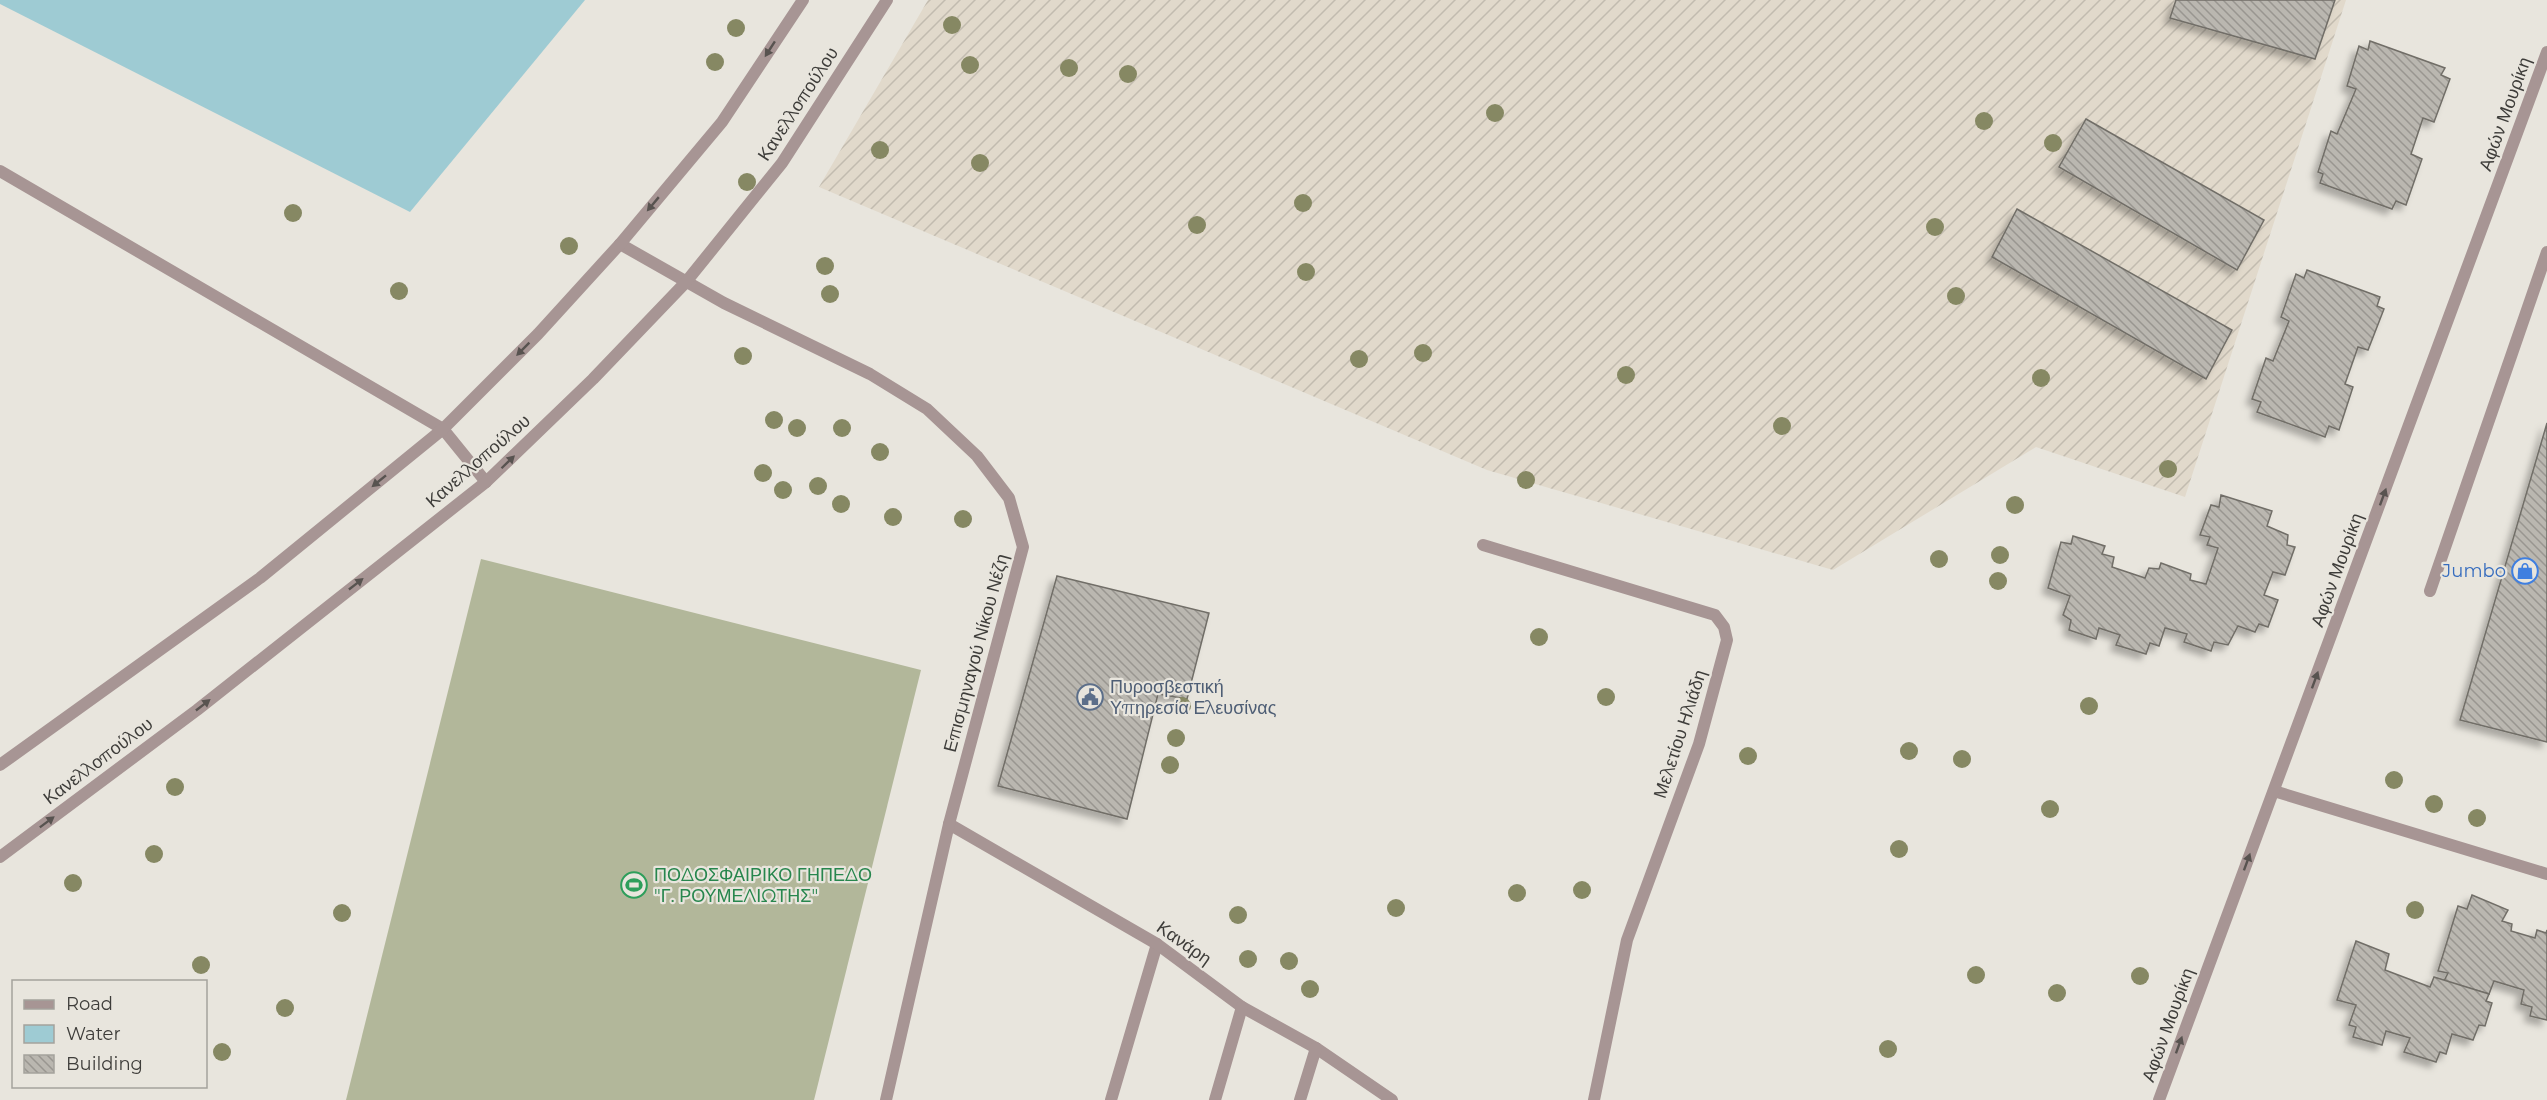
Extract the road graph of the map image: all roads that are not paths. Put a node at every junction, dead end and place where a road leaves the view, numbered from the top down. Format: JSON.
{"nodes":[{"id":1,"x":803,"y":0,"type":"edge"},
{"id":2,"x":886,"y":0,"type":"edge"},
{"id":3,"x":2547,"y":52,"type":"edge"},
{"id":4,"x":0,"y":171,"type":"edge"},
{"id":5,"x":620,"y":244,"type":"junction"},
{"id":6,"x":2547,"y":252,"type":"edge"},
{"id":7,"x":686,"y":282,"type":"junction"},
{"id":8,"x":442,"y":429,"type":"junction"},
{"id":9,"x":486,"y":482,"type":"junction"},
{"id":10,"x":1483,"y":545,"type":"dead end"},
{"id":11,"x":2430,"y":591,"type":"dead end"},
{"id":12,"x":0,"y":765,"type":"edge"},
{"id":13,"x":2274,"y":791,"type":"junction"},
{"id":14,"x":949,"y":824,"type":"junction"},
{"id":15,"x":0,"y":857,"type":"edge"},
{"id":16,"x":2547,"y":874,"type":"edge"},
{"id":17,"x":1157,"y":944,"type":"junction"},
{"id":18,"x":1242,"y":1006,"type":"junction"},
{"id":19,"x":1316,"y":1048,"type":"junction"},
{"id":20,"x":886,"y":1100,"type":"edge"},
{"id":21,"x":1111,"y":1100,"type":"edge"},
{"id":22,"x":1215,"y":1100,"type":"edge"},
{"id":23,"x":1300,"y":1100,"type":"edge"},
{"id":24,"x":1392,"y":1100,"type":"edge"},
{"id":25,"x":1594,"y":1100,"type":"edge"},
{"id":26,"x":2159,"y":1100,"type":"edge"}],
"edges":[{"from":1,"to":5,"type":"street","one_way":true},
{"from":2,"to":7,"type":"street","name":"Κανελλοπούλου"},
{"from":13,"to":3,"type":"street","name":"Αφών Μουρίκη","one_way":true},
{"from":4,"to":8,"type":"street"},
{"from":5,"to":7,"type":"street","name":"Επισμηναγού Νίκου Νέζη"},
{"from":5,"to":8,"type":"street","one_way":true},
{"from":6,"to":11,"type":"street"},
{"from":9,"to":7,"type":"street","name":"Κανελλοπούλου","one_way":true},
{"from":7,"to":14,"type":"street","name":"Επισμηναγού Νίκου Νέζη"},
{"from":8,"to":9,"type":"street"},
{"from":8,"to":12,"type":"street","one_way":true},
{"from":15,"to":9,"type":"street","name":"Κανελλοπούλου","one_way":true},
{"from":10,"to":25,"type":"street","name":"Μελετίου Ηλιάδη"},
{"from":13,"to":16,"type":"street"},
{"from":26,"to":13,"type":"street","name":"Αφών Μουρίκη","one_way":true},
{"from":14,"to":17,"type":"street","name":"Κανάρη"},
{"from":14,"to":20,"type":"street","name":"Επισμηναγού Νίκου Νέζη"},
{"from":17,"to":18,"type":"street","name":"Κανάρη"},
{"from":17,"to":21,"type":"street"},
{"from":18,"to":19,"type":"street","name":"Κανάρη"},
{"from":18,"to":22,"type":"street"},
{"from":19,"to":23,"type":"street"},
{"from":19,"to":24,"type":"street","name":"Κανάρη"}]}
